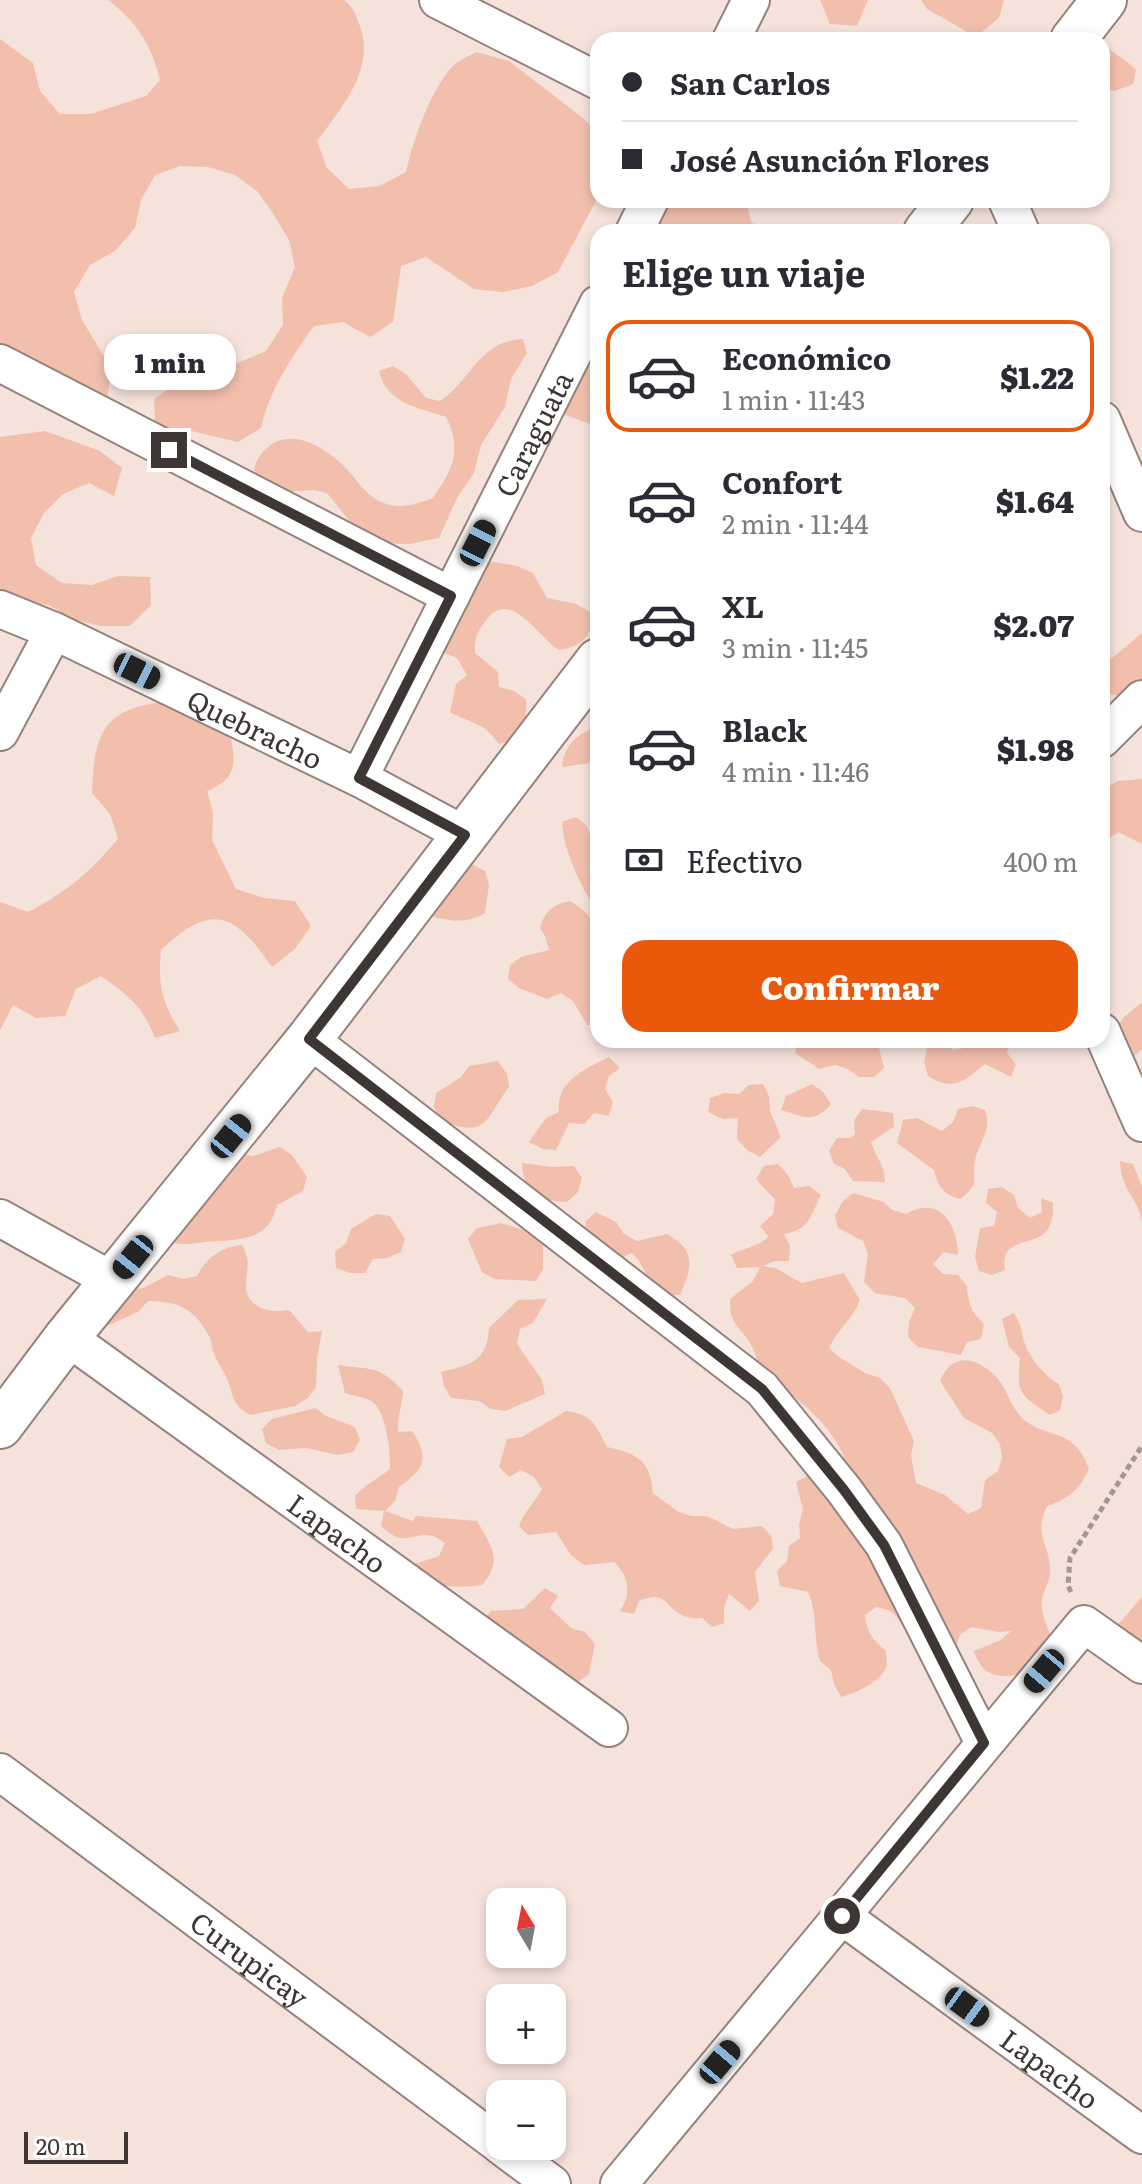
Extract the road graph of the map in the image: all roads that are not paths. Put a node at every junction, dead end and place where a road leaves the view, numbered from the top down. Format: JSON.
{"nodes":[{"id":1,"x":438,"y":0,"type":"edge"},
{"id":2,"x":751,"y":0,"type":"edge"},
{"id":3,"x":1104,"y":0,"type":"edge"},
{"id":4,"x":735,"y":32,"type":"edge"},
{"id":5,"x":1079,"y":32,"type":"edge"},
{"id":6,"x":590,"y":77,"type":"edge"},
{"id":7,"x":945,"y":208,"type":"edge"},
{"id":8,"x":932,"y":224,"type":"edge"},
{"id":9,"x":590,"y":320,"type":"edge"},
{"id":10,"x":0,"y":363,"type":"edge"},
{"id":11,"x":1110,"y":439,"type":"edge"},
{"id":12,"x":1142,"y":513,"type":"edge"},
{"id":13,"x":451,"y":596,"type":"junction"},
{"id":14,"x":0,"y":609,"type":"edge"},
{"id":15,"x":54,"y":631,"type":"junction"},
{"id":16,"x":590,"y":671,"type":"edge"},
{"id":17,"x":1142,"y":699,"type":"edge"},
{"id":18,"x":1110,"y":731,"type":"edge"},
{"id":19,"x":0,"y":732,"type":"edge"},
{"id":20,"x":359,"y":778,"type":"junction"},
{"id":21,"x":465,"y":835,"type":"junction"},
{"id":22,"x":309,"y":1039,"type":"junction"},
{"id":23,"x":1109,"y":1048,"type":"edge"},
{"id":24,"x":1142,"y":1123,"type":"edge"},
{"id":25,"x":0,"y":1218,"type":"edge"},
{"id":26,"x":113,"y":1281,"type":"junction"},
{"id":27,"x":67,"y":1337,"type":"junction"},
{"id":28,"x":0,"y":1426,"type":"edge"},
{"id":29,"x":1142,"y":1665,"type":"edge"},
{"id":30,"x":609,"y":1728,"type":"dead end"},
{"id":31,"x":984,"y":1743,"type":"junction"},
{"id":32,"x":0,"y":1772,"type":"edge"},
{"id":33,"x":842,"y":1916,"type":"junction"},
{"id":34,"x":1142,"y":2135,"type":"edge"},
{"id":35,"x":486,"y":2136,"type":"edge"},
{"id":36,"x":519,"y":2160,"type":"edge"},
{"id":37,"x":552,"y":2184,"type":"edge"},
{"id":38,"x":619,"y":2184,"type":"edge"}],
"edges":[{"from":1,"to":6,"type":"street"},
{"from":2,"to":4,"type":"street"},
{"from":3,"to":5,"type":"street"},
{"from":7,"to":8,"type":"street"},
{"from":9,"to":13,"type":"street","name":"Caraguata"},
{"from":10,"to":13,"type":"street"},
{"from":11,"to":12,"type":"street"},
{"from":13,"to":20,"type":"street","name":"Caraguata"},
{"from":14,"to":15,"type":"street","name":"Quebracho"},
{"from":15,"to":19,"type":"street"},
{"from":15,"to":20,"type":"street","name":"Quebracho"},
{"from":16,"to":21,"type":"street"},
{"from":17,"to":18,"type":"street"},
{"from":20,"to":21,"type":"street","name":"Quebracho"},
{"from":21,"to":22,"type":"street"},
{"from":22,"to":26,"type":"street"},
{"from":22,"to":31,"type":"street"},
{"from":23,"to":24,"type":"street"},
{"from":25,"to":26,"type":"street"},
{"from":26,"to":27,"type":"street"},
{"from":27,"to":28,"type":"street"},
{"from":27,"to":30,"type":"street","name":"Lapacho"},
{"from":29,"to":31,"type":"street"},
{"from":31,"to":33,"type":"street"},
{"from":32,"to":35,"type":"street","name":"Curupicay"},
{"from":33,"to":34,"type":"street","name":"Lapacho"},
{"from":33,"to":38,"type":"street"},
{"from":36,"to":37,"type":"street","name":"Curupicay"}]}
